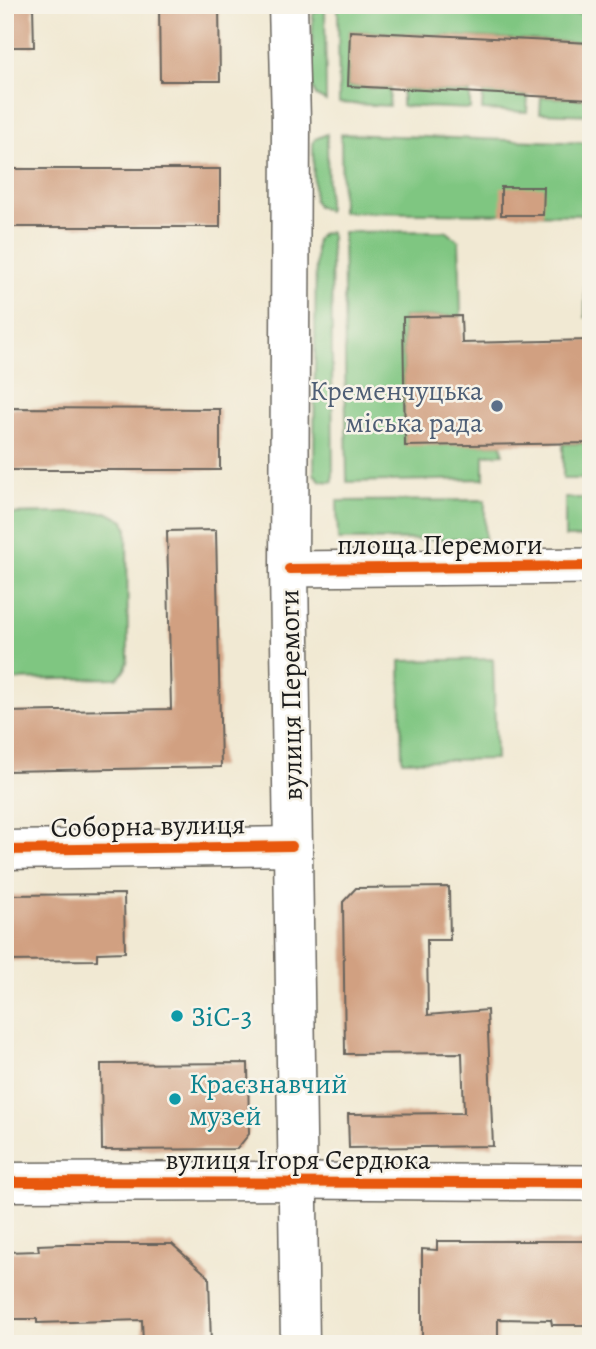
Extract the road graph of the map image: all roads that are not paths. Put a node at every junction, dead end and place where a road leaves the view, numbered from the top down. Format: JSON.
{"nodes":[{"id":1,"x":288,"y":5,"type":"edge"},
{"id":2,"x":591,"y":566,"type":"edge"},
{"id":3,"x":289,"y":569,"type":"junction"},
{"id":4,"x":292,"y":846,"type":"junction"},
{"id":5,"x":5,"y":850,"type":"edge"},
{"id":6,"x":298,"y":1181,"type":"junction"},
{"id":7,"x":5,"y":1182,"type":"edge"},
{"id":8,"x":591,"y":1183,"type":"edge"},
{"id":9,"x":300,"y":1344,"type":"edge"}],
"edges":[{"from":1,"to":3,"type":"main road","name":"вулиця Перемоги"},
{"from":2,"to":3,"type":"street","name":"площа Перемоги"},
{"from":3,"to":4,"type":"main road","name":"вулиця Перемоги"},
{"from":4,"to":5,"type":"main road","name":"Соборна вулиця"},
{"from":4,"to":6,"type":"main road","name":"вулиця Перемоги"},
{"from":6,"to":7,"type":"main road","name":"вулиця Ігоря Сердюка"},
{"from":6,"to":8,"type":"street","name":"вулиця Ігоря Сердюка"},
{"from":6,"to":9,"type":"main road","name":"вулиця Перемоги"}]}
